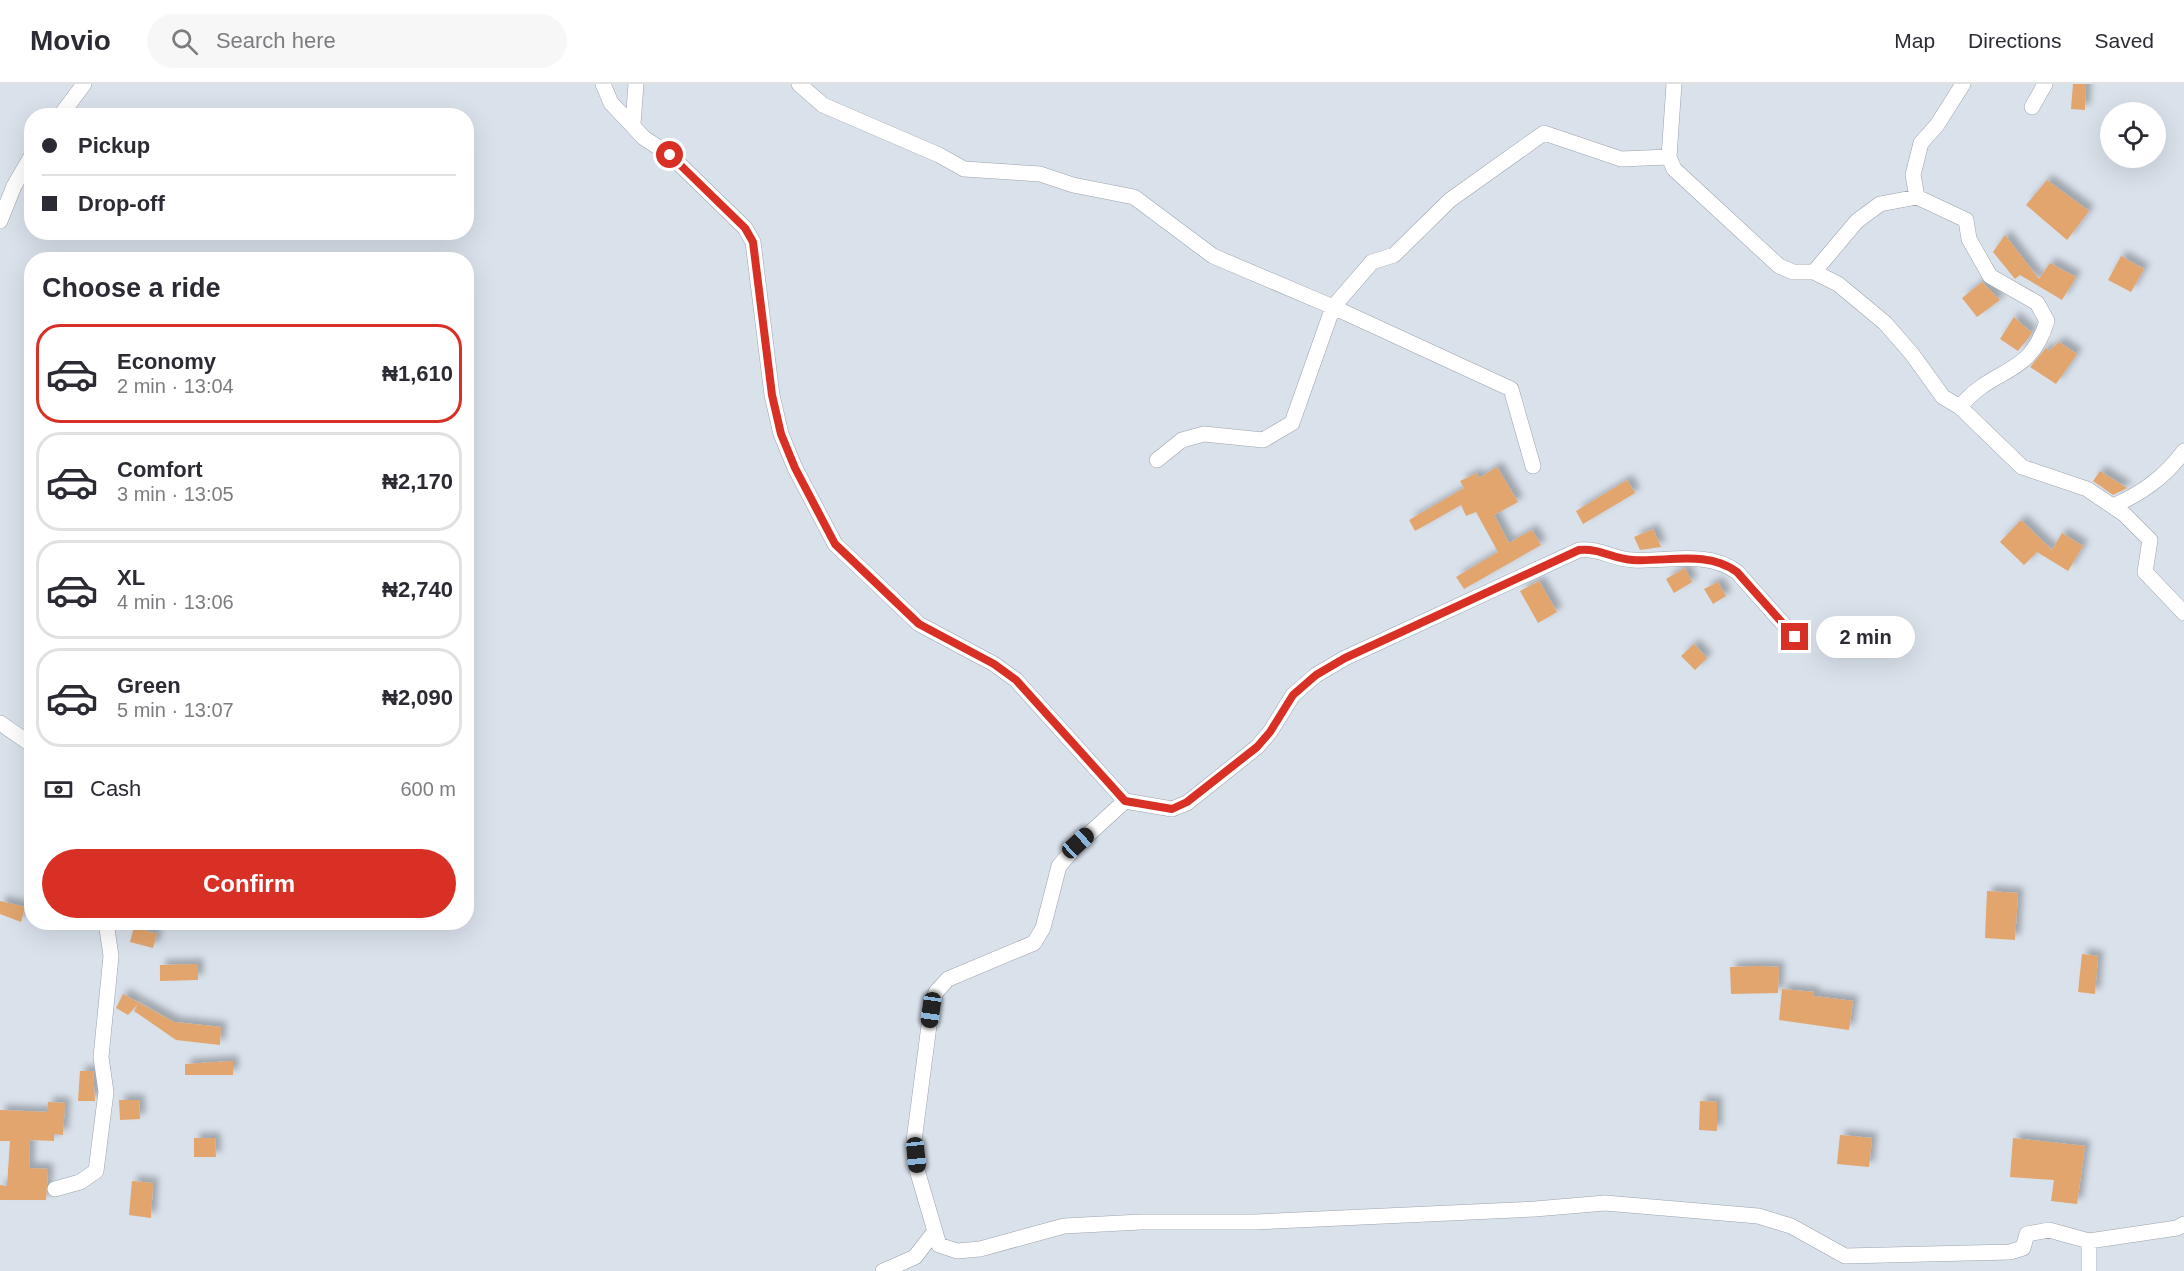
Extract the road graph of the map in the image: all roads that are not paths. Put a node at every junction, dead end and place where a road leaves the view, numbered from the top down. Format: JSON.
{"nodes":[{"id":1,"x":84,"y":84,"type":"edge"},
{"id":2,"x":603,"y":84,"type":"edge"},
{"id":3,"x":636,"y":84,"type":"edge"},
{"id":4,"x":799,"y":84,"type":"edge"},
{"id":5,"x":1674,"y":84,"type":"edge"},
{"id":6,"x":1963,"y":84,"type":"edge"},
{"id":7,"x":2045,"y":84,"type":"edge"},
{"id":8,"x":2032,"y":107,"type":"dead end"},
{"id":9,"x":66,"y":108,"type":"edge"},
{"id":10,"x":633,"y":124,"type":"junction"},
{"id":11,"x":1669,"y":157,"type":"junction"},
{"id":12,"x":24,"y":172,"type":"edge"},
{"id":13,"x":1917,"y":197,"type":"junction"},
{"id":14,"x":0,"y":221,"type":"edge"},
{"id":15,"x":1814,"y":272,"type":"junction"},
{"id":16,"x":1333,"y":307,"type":"junction"},
{"id":17,"x":1960,"y":406,"type":"junction"},
{"id":18,"x":2184,"y":451,"type":"edge"},
{"id":19,"x":1157,"y":460,"type":"dead end"},
{"id":20,"x":1533,"y":466,"type":"dead end"},
{"id":21,"x":2113,"y":506,"type":"junction"},
{"id":22,"x":2184,"y":613,"type":"edge"},
{"id":23,"x":1795,"y":637,"type":"dead end"},
{"id":24,"x":0,"y":723,"type":"edge"},
{"id":25,"x":24,"y":740,"type":"edge"},
{"id":26,"x":1125,"y":801,"type":"junction"},
{"id":27,"x":107,"y":930,"type":"edge"},
{"id":28,"x":55,"y":1189,"type":"dead end"},
{"id":29,"x":2182,"y":1230,"type":"edge"},
{"id":30,"x":935,"y":1231,"type":"junction"},
{"id":31,"x":2089,"y":1241,"type":"junction"},
{"id":32,"x":883,"y":1271,"type":"edge"},
{"id":33,"x":2089,"y":1271,"type":"edge"}],
"edges":[{"from":1,"to":9,"type":"street"},
{"from":2,"to":10,"type":"street"},
{"from":3,"to":10,"type":"street"},
{"from":4,"to":16,"type":"street"},
{"from":5,"to":11,"type":"street"},
{"from":6,"to":13,"type":"street"},
{"from":7,"to":8,"type":"street"},
{"from":10,"to":26,"type":"street"},
{"from":11,"to":15,"type":"street"},
{"from":11,"to":16,"type":"street"},
{"from":12,"to":14,"type":"street"},
{"from":13,"to":15,"type":"street"},
{"from":13,"to":17,"type":"street"},
{"from":15,"to":17,"type":"street"},
{"from":16,"to":19,"type":"street"},
{"from":16,"to":20,"type":"street"},
{"from":17,"to":21,"type":"street"},
{"from":18,"to":21,"type":"street"},
{"from":21,"to":22,"type":"street"},
{"from":23,"to":26,"type":"street"},
{"from":24,"to":25,"type":"street"},
{"from":26,"to":30,"type":"street"},
{"from":27,"to":28,"type":"street"},
{"from":29,"to":31,"type":"street"},
{"from":30,"to":31,"type":"street"},
{"from":30,"to":32,"type":"street"},
{"from":31,"to":33,"type":"street"}]}
